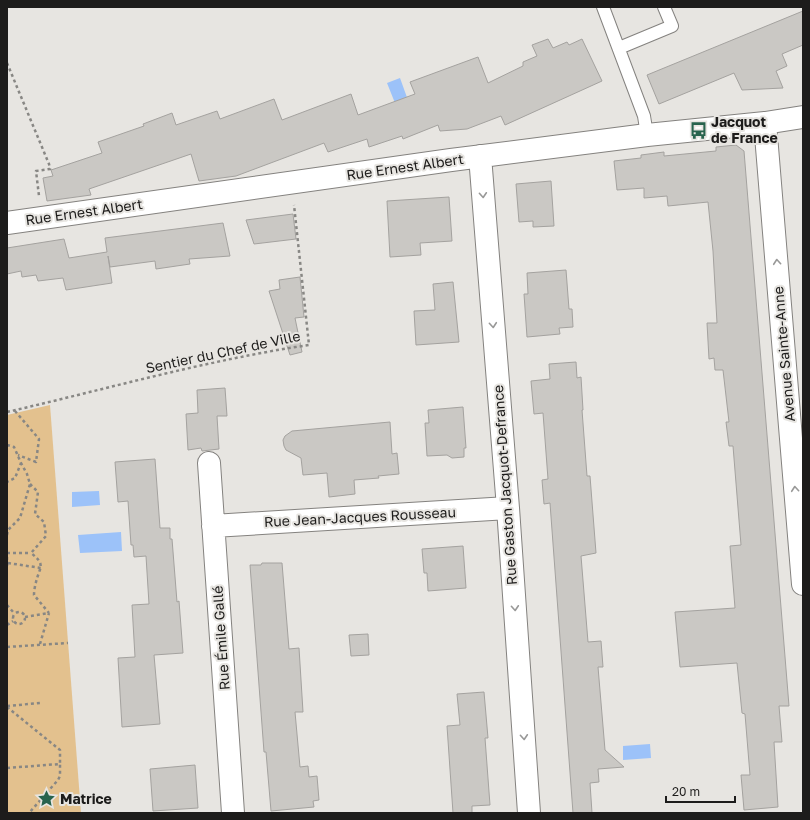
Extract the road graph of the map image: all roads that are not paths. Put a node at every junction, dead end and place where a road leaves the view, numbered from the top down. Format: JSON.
{"nodes":[{"id":1,"x":603,"y":7,"type":"edge"},
{"id":2,"x":664,"y":7,"type":"edge"},
{"id":3,"x":619,"y":48,"type":"junction"},
{"id":4,"x":803,"y":117,"type":"edge"},
{"id":5,"x":766,"y":124,"type":"junction"},
{"id":6,"x":647,"y":135,"type":"junction"},
{"id":7,"x":480,"y":156,"type":"junction"},
{"id":8,"x":7,"y":223,"type":"edge"},
{"id":9,"x":209,"y":463,"type":"dead end"},
{"id":10,"x":508,"y":508,"type":"junction"},
{"id":11,"x":213,"y":526,"type":"junction"},
{"id":12,"x":803,"y":584,"type":"edge"},
{"id":13,"x":233,"y":813,"type":"edge"},
{"id":14,"x":529,"y":813,"type":"edge"}],
"edges":[{"from":1,"to":3,"type":"lane"},
{"from":2,"to":3,"type":"lane"},
{"from":3,"to":6,"type":"lane"},
{"from":4,"to":5,"type":"street","name":"Rue Ernest Albert"},
{"from":5,"to":6,"type":"street","name":"Rue Ernest Albert"},
{"from":12,"to":5,"type":"street","name":"Avenue Sainte-Anne","one_way":true},
{"from":6,"to":7,"type":"street","name":"Rue Ernest Albert"},
{"from":7,"to":8,"type":"street","name":"Rue Ernest Albert"},
{"from":7,"to":10,"type":"street","name":"Rue Gaston Jacquot-Defrance","one_way":true},
{"from":9,"to":11,"type":"street","name":"Rue Émile Gallé"},
{"from":10,"to":11,"type":"street","name":"Rue Jean-Jacques Rousseau"},
{"from":10,"to":14,"type":"street","name":"Rue Gaston Jacquot-Defrance","one_way":true},
{"from":11,"to":13,"type":"street","name":"Rue Émile Gallé"}]}
